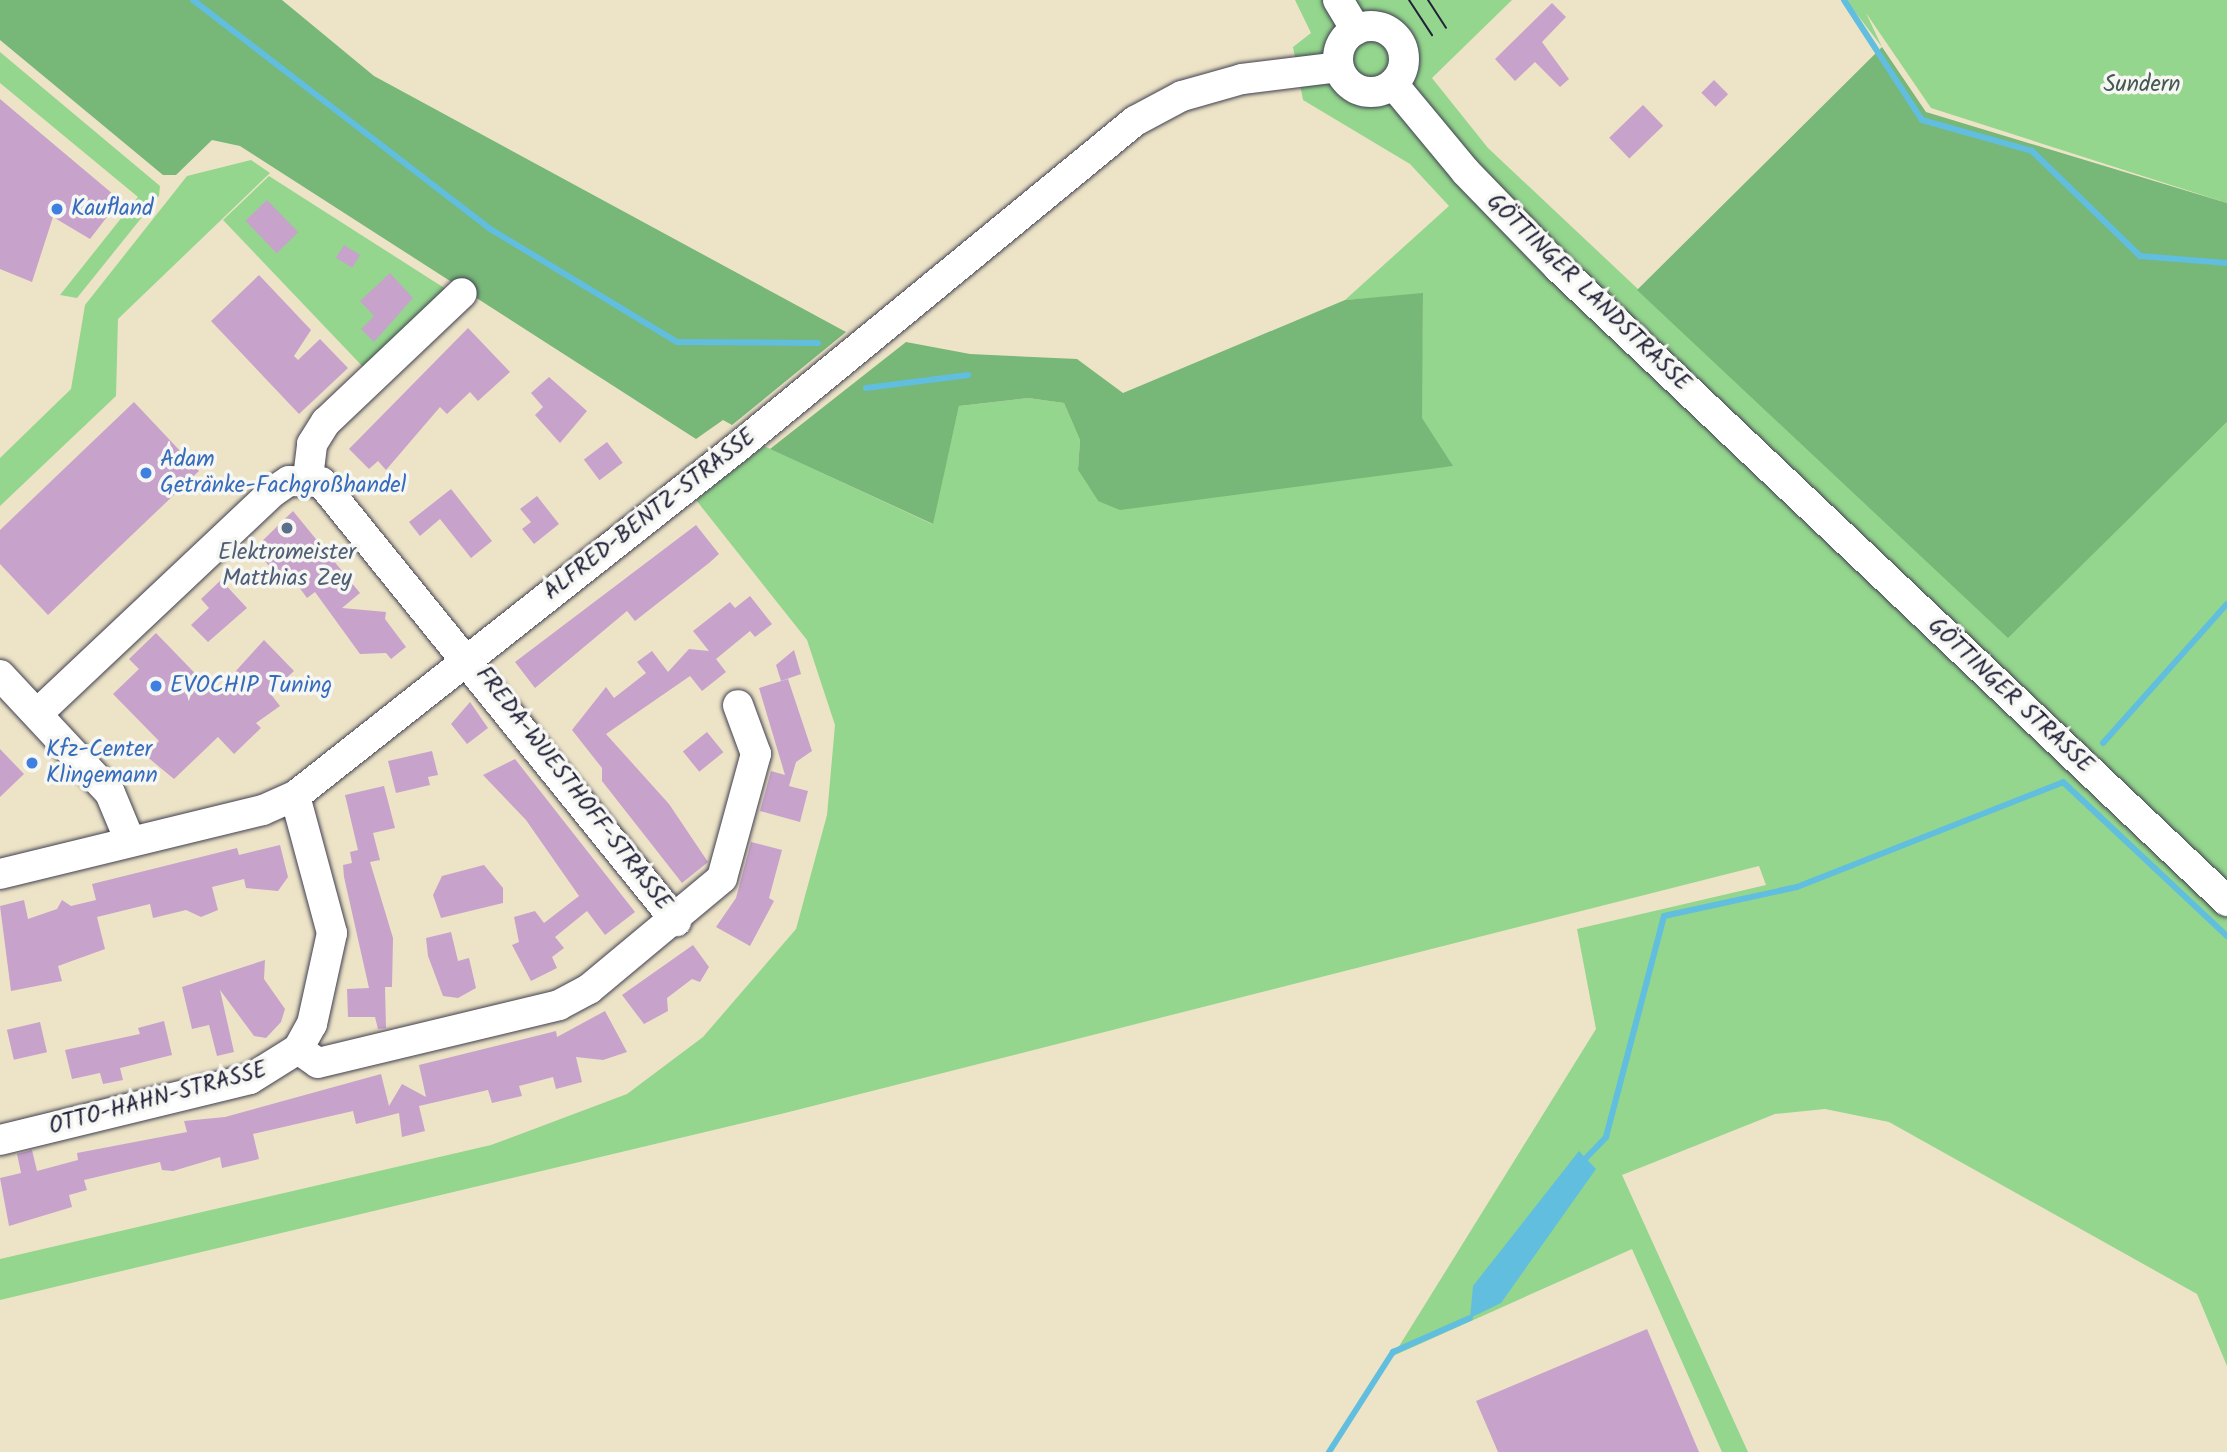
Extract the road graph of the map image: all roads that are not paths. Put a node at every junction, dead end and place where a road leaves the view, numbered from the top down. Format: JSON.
{"nodes":[{"id":1,"x":1338,"y":0,"type":"edge"},
{"id":2,"x":1356,"y":30,"type":"junction"},
{"id":3,"x":1338,"y":67,"type":"junction"},
{"id":4,"x":1394,"y":84,"type":"junction"},
{"id":5,"x":462,"y":293,"type":"dead end"},
{"id":6,"x":308,"y":478,"type":"junction"},
{"id":7,"x":1793,"y":492,"type":"joint"},
{"id":8,"x":469,"y":658,"type":"junction"},
{"id":9,"x":0,"y":675,"type":"edge"},
{"id":10,"x":738,"y":705,"type":"dead end"},
{"id":11,"x":37,"y":714,"type":"junction"},
{"id":12,"x":295,"y":796,"type":"junction"},
{"id":13,"x":130,"y":841,"type":"junction"},
{"id":14,"x":0,"y":874,"type":"edge"},
{"id":15,"x":2227,"y":901,"type":"edge"},
{"id":16,"x":676,"y":921,"type":"junction"},
{"id":17,"x":298,"y":1049,"type":"junction"},
{"id":18,"x":0,"y":1140,"type":"edge"}],
"edges":[{"from":1,"to":2,"type":"street"},
{"from":2,"to":3,"type":"street"},
{"from":2,"to":4,"type":"street"},
{"from":3,"to":4,"type":"street"},
{"from":3,"to":8,"type":"street","name":"ALFRED-BENTZ-STRASSE"},
{"from":4,"to":7,"type":"street","name":"GÖTTINGER LANDSTRASSE"},
{"from":5,"to":6,"type":"street"},
{"from":6,"to":8,"type":"street","name":"FREDA-WUESTHOFF-STRASSE"},
{"from":6,"to":11,"type":"street"},
{"from":7,"to":15,"type":"street","name":"GÖTTINGER STRASSE"},
{"from":8,"to":12,"type":"street","name":"ALFRED-BENTZ-STRASSE"},
{"from":8,"to":16,"type":"street","name":"FREDA-WUESTHOFF-STRASSE"},
{"from":9,"to":11,"type":"street"},
{"from":10,"to":16,"type":"street","name":"FREDA-WUESTHOFF-STRASSE"},
{"from":11,"to":13,"type":"street"},
{"from":12,"to":13,"type":"street","name":"ALFRED-BENTZ-STRASSE"},
{"from":12,"to":17,"type":"street"},
{"from":13,"to":14,"type":"street","name":"ALFRED-BENTZ-STRASSE"},
{"from":16,"to":17,"type":"street","name":"FREDA-WUESTHOFF-STRASSE"},
{"from":17,"to":18,"type":"street","name":"OTTO-HAHN-STRASSE"}]}
